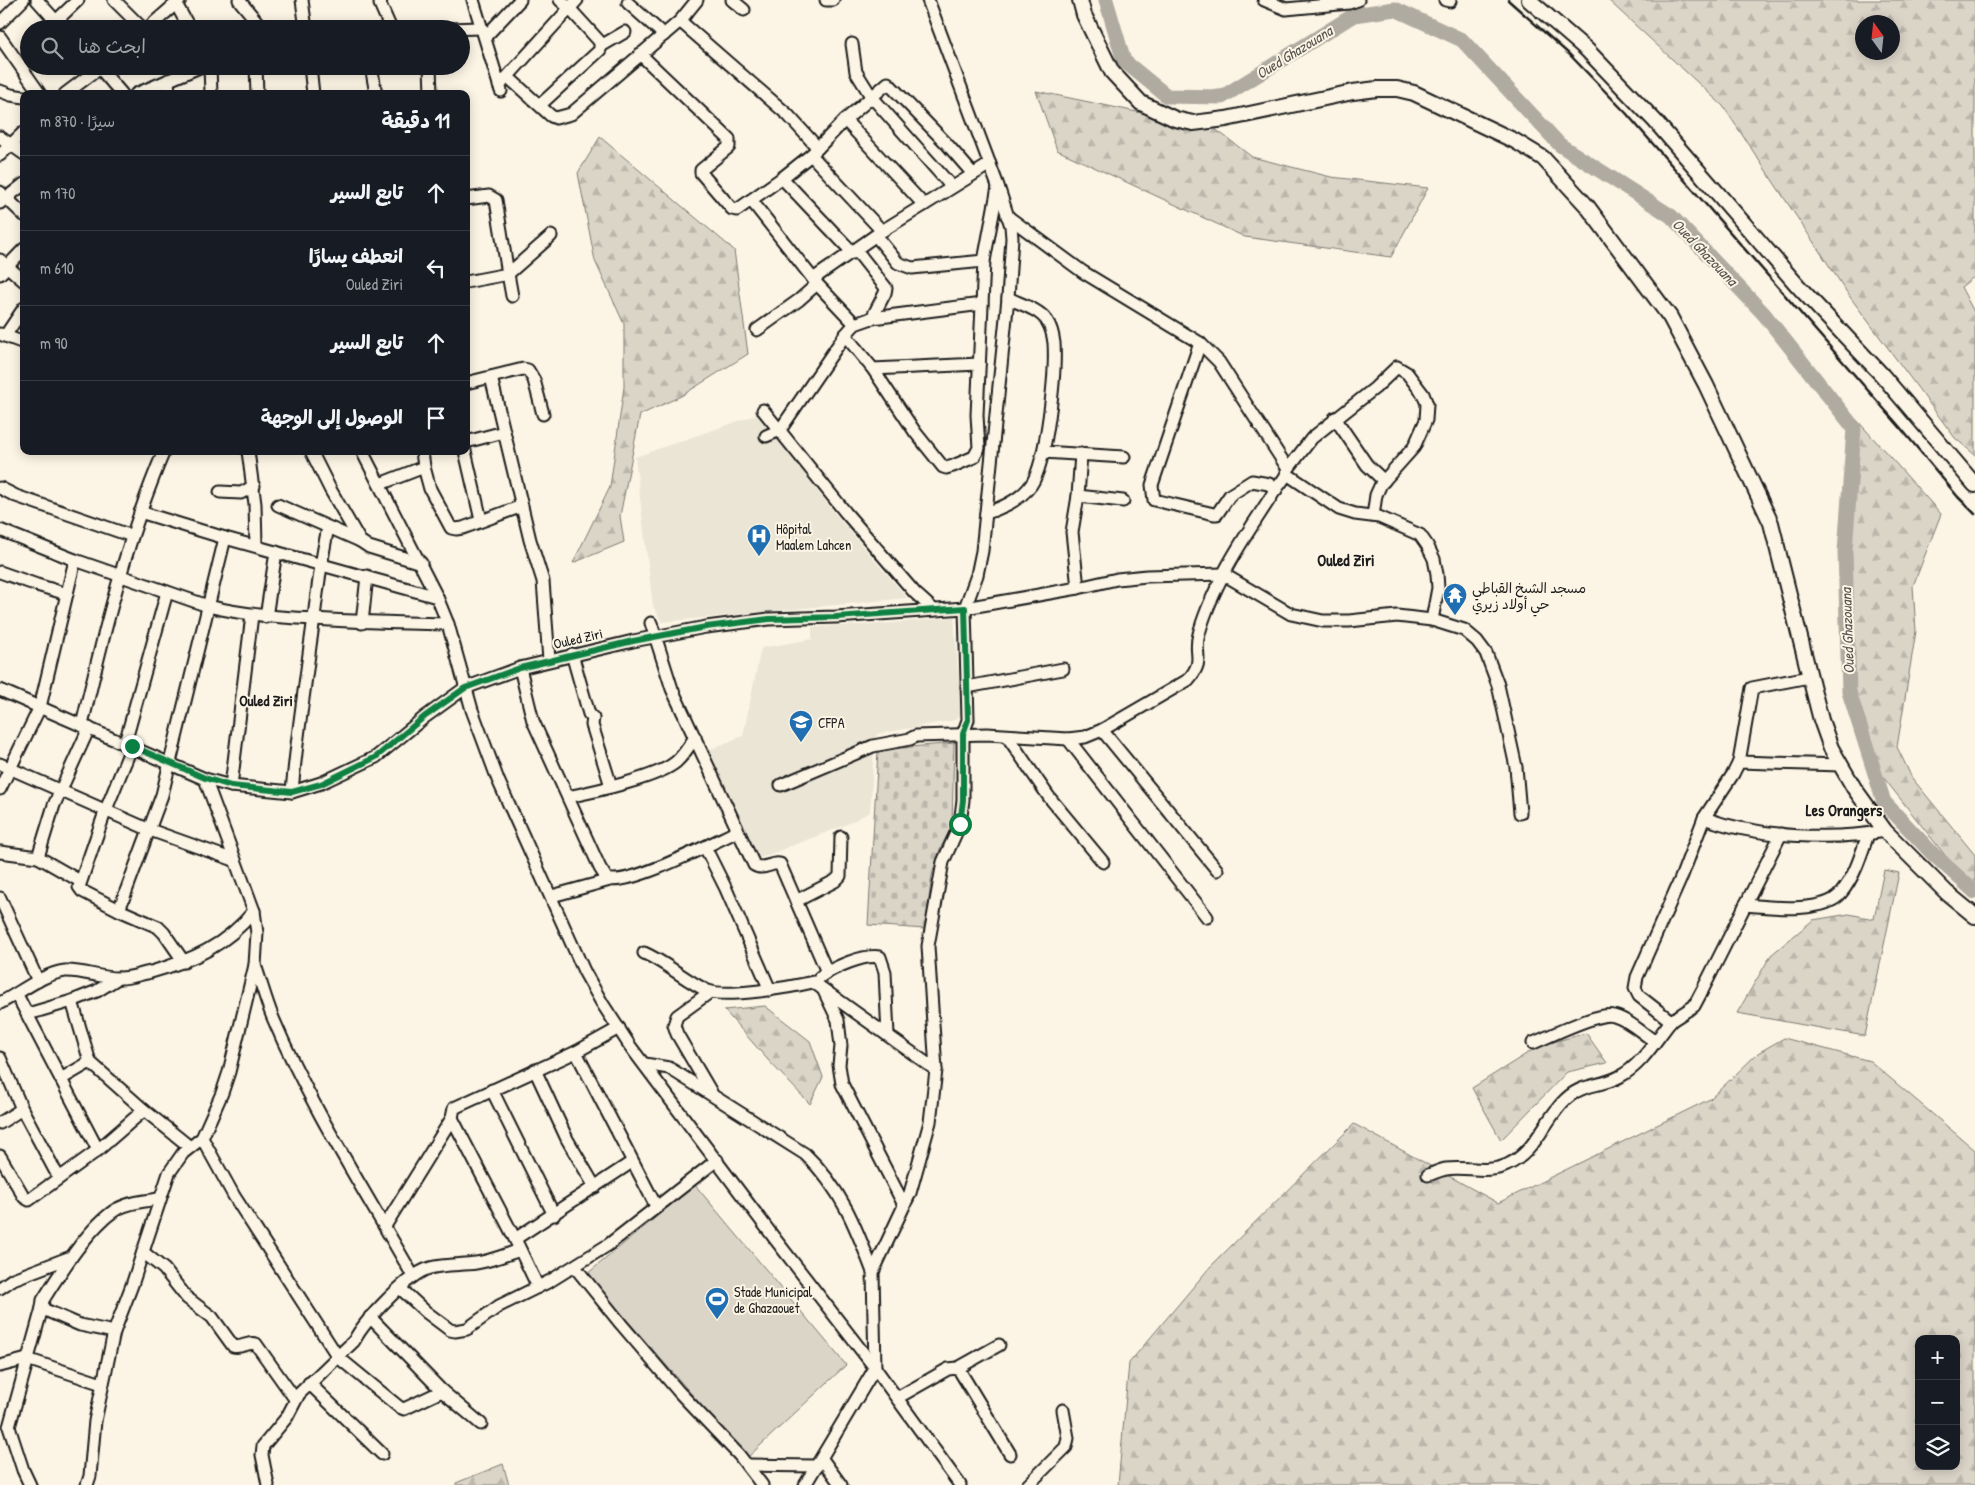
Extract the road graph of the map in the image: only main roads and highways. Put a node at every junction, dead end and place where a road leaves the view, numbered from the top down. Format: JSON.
{"nodes":[{"id":1,"x":1080,"y":0,"type":"edge"},
{"id":2,"x":1529,"y":0,"type":"edge"},
{"id":3,"x":1975,"y":485,"type":"edge"},
{"id":4,"x":1975,"y":916,"type":"edge"}],
"edges":[{"from":1,"to":4,"type":"main road"},
{"from":2,"to":3,"type":"main road"}]}
